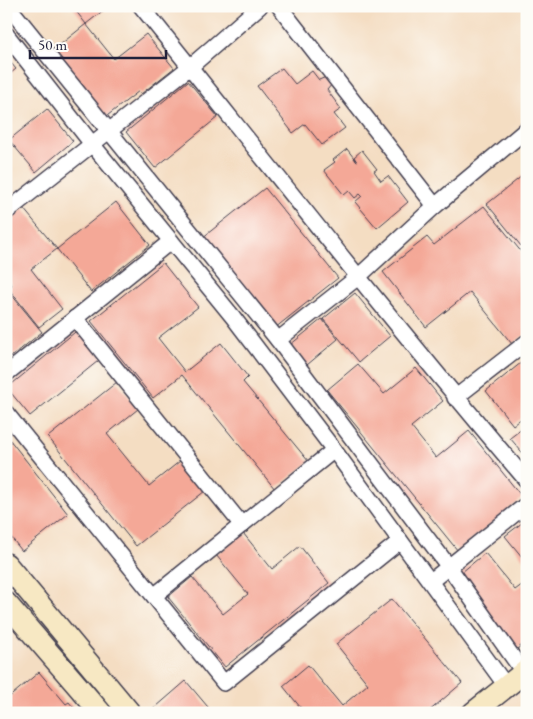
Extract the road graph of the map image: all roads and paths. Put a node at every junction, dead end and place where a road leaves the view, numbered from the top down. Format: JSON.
{"nodes":[{"id":1,"x":8,"y":6,"type":"edge"},
{"id":2,"x":141,"y":6,"type":"edge"},
{"id":3,"x":260,"y":6,"type":"edge"},
{"id":4,"x":280,"y":6,"type":"edge"},
{"id":5,"x":6,"y":34,"type":"edge"},
{"id":6,"x":190,"y":67,"type":"junction"},
{"id":7,"x":527,"y":129,"type":"edge"},
{"id":8,"x":108,"y":131,"type":"junction"},
{"id":9,"x":92,"y":144,"type":"junction"},
{"id":10,"x":435,"y":206,"type":"junction"},
{"id":11,"x":6,"y":212,"type":"edge"},
{"id":12,"x":171,"y":241,"type":"junction"},
{"id":13,"x":358,"y":277,"type":"junction"},
{"id":14,"x":75,"y":318,"type":"junction"},
{"id":15,"x":278,"y":340,"type":"junction"},
{"id":16,"x":527,"y":342,"type":"edge"},
{"id":17,"x":6,"y":374,"type":"edge"},
{"id":18,"x":456,"y":398,"type":"junction"},
{"id":19,"x":6,"y":413,"type":"edge"},
{"id":20,"x":334,"y":450,"type":"junction"},
{"id":21,"x":527,"y":482,"type":"edge"},
{"id":22,"x":527,"y":504,"type":"edge"},
{"id":23,"x":242,"y":525,"type":"junction"},
{"id":24,"x":400,"y":541,"type":"junction"},
{"id":25,"x":449,"y":567,"type":"junction"},
{"id":26,"x":7,"y":568,"type":"edge"},
{"id":27,"x":431,"y":581,"type":"junction"},
{"id":28,"x":154,"y":596,"type":"junction"},
{"id":29,"x":6,"y":603,"type":"edge"},
{"id":30,"x":525,"y":672,"type":"edge"},
{"id":31,"x":506,"y":687,"type":"junction"},
{"id":32,"x":101,"y":713,"type":"edge"},
{"id":33,"x":130,"y":713,"type":"edge"},
{"id":34,"x":473,"y":713,"type":"edge"}],
"edges":[{"from":1,"to":8,"type":"street"},
{"from":2,"to":6,"type":"street"},
{"from":3,"to":6,"type":"street"},
{"from":4,"to":10,"type":"street"},
{"from":5,"to":9,"type":"street"},
{"from":6,"to":8,"type":"street"},
{"from":6,"to":13,"type":"street"},
{"from":7,"to":10,"type":"street"},
{"from":8,"to":9,"type":"street"},
{"from":8,"to":15,"type":"street"},
{"from":9,"to":11,"type":"street"},
{"from":9,"to":12,"type":"street"},
{"from":10,"to":13,"type":"street"},
{"from":12,"to":14,"type":"street"},
{"from":12,"to":20,"type":"street"},
{"from":13,"to":15,"type":"street"},
{"from":13,"to":18,"type":"street"},
{"from":14,"to":17,"type":"street"},
{"from":14,"to":23,"type":"street"},
{"from":15,"to":25,"type":"street"},
{"from":16,"to":18,"type":"street"},
{"from":18,"to":21,"type":"street"},
{"from":19,"to":28,"type":"street"},
{"from":20,"to":23,"type":"street"},
{"from":20,"to":24,"type":"street"},
{"from":22,"to":25,"type":"street"},
{"from":23,"to":28,"type":"street"},
{"from":24,"to":27,"type":"street"},
{"from":24,"to":28,"type":"street"},
{"from":25,"to":27,"type":"street"},
{"from":25,"to":30,"type":"street"},
{"from":26,"to":33,"type":"main road"},
{"from":27,"to":31,"type":"street"},
{"from":29,"to":32,"type":"main road"},
{"from":30,"to":31,"type":"main road"},
{"from":31,"to":34,"type":"main road"}]}
